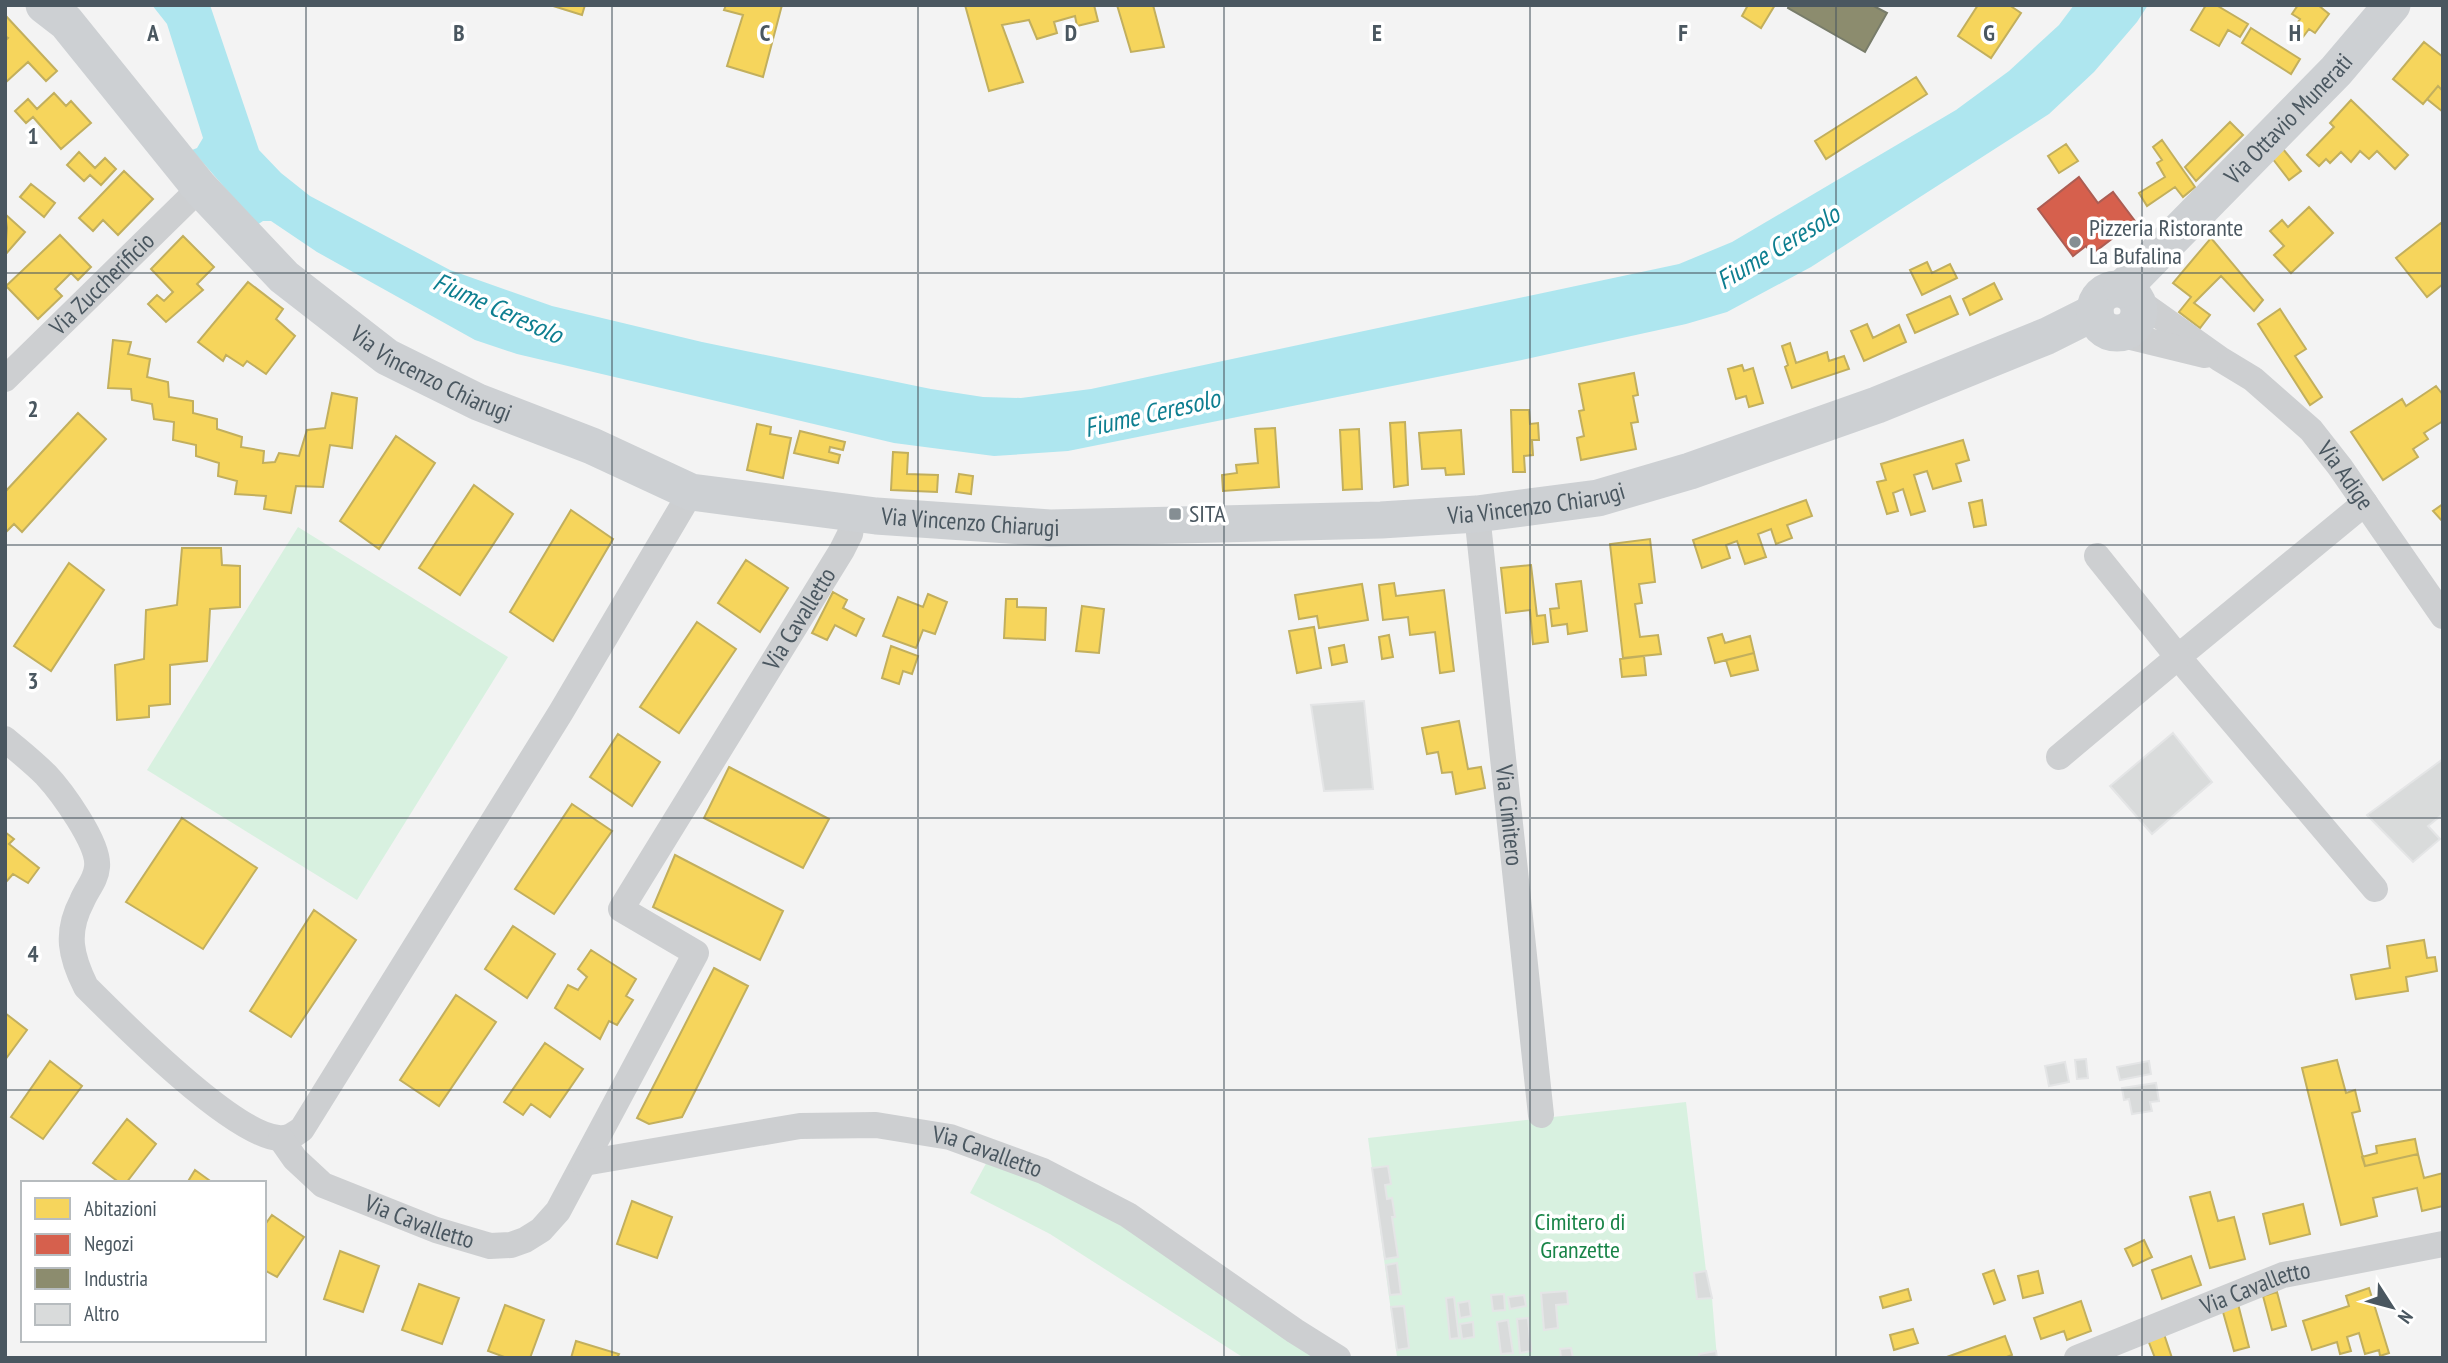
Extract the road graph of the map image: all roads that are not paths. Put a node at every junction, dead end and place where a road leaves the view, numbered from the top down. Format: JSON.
{"nodes":[{"id":1,"x":44,"y":5,"type":"edge"},
{"id":2,"x":2392,"y":5,"type":"edge"},
{"id":3,"x":200,"y":188,"type":"junction"},
{"id":4,"x":2115,"y":313,"type":"junction"},
{"id":5,"x":2220,"y":359,"type":"junction"},
{"id":6,"x":5,"y":379,"type":"edge"},
{"id":7,"x":691,"y":492,"type":"junction"},
{"id":8,"x":2365,"y":502,"type":"junction"},
{"id":9,"x":854,"y":513,"type":"junction"},
{"id":10,"x":1477,"y":514,"type":"junction"},
{"id":11,"x":2097,"y":556,"type":"dead end"},
{"id":12,"x":2443,"y":617,"type":"edge"},
{"id":13,"x":2178,"y":657,"type":"junction"},
{"id":14,"x":5,"y":739,"type":"edge"},
{"id":15,"x":2059,"y":757,"type":"dead end"},
{"id":16,"x":2375,"y":889,"type":"dead end"},
{"id":17,"x":1541,"y":1115,"type":"dead end"},
{"id":18,"x":281,"y":1139,"type":"junction"},
{"id":19,"x":584,"y":1163,"type":"junction"},
{"id":20,"x":2443,"y":1244,"type":"edge"},
{"id":21,"x":1338,"y":1358,"type":"edge"},
{"id":22,"x":2077,"y":1358,"type":"edge"}],
"edges":[{"from":1,"to":3,"type":"street","name":"Via Vincenzo Chiarugi"},
{"from":2,"to":4,"type":"street","name":"Via Ottavio Munerati"},
{"from":3,"to":6,"type":"street","name":"Via Zuccherificio"},
{"from":3,"to":7,"type":"street","name":"Via Vincenzo Chiarugi"},
{"from":4,"to":5,"type":"street","name":"Via Adige"},
{"from":4,"to":5,"type":"street","name":"Via Adige"},
{"from":4,"to":10,"type":"street","name":"Via Vincenzo Chiarugi"},
{"from":5,"to":8,"type":"street","name":"Via Adige"},
{"from":7,"to":9,"type":"street","name":"Via Vincenzo Chiarugi"},
{"from":7,"to":18,"type":"street"},
{"from":8,"to":12,"type":"street","name":"Via Adige"},
{"from":8,"to":13,"type":"street"},
{"from":9,"to":10,"type":"street","name":"Via Vincenzo Chiarugi"},
{"from":9,"to":19,"type":"street","name":"Via Cavalletto"},
{"from":10,"to":17,"type":"street","name":"Via Cimitero"},
{"from":11,"to":13,"type":"street"},
{"from":13,"to":15,"type":"street"},
{"from":13,"to":16,"type":"street"},
{"from":14,"to":18,"type":"street"},
{"from":18,"to":19,"type":"street","name":"Via Cavalletto"},
{"from":19,"to":21,"type":"street","name":"Via Cavalletto"},
{"from":20,"to":22,"type":"street","name":"Via Cavalletto"}]}
